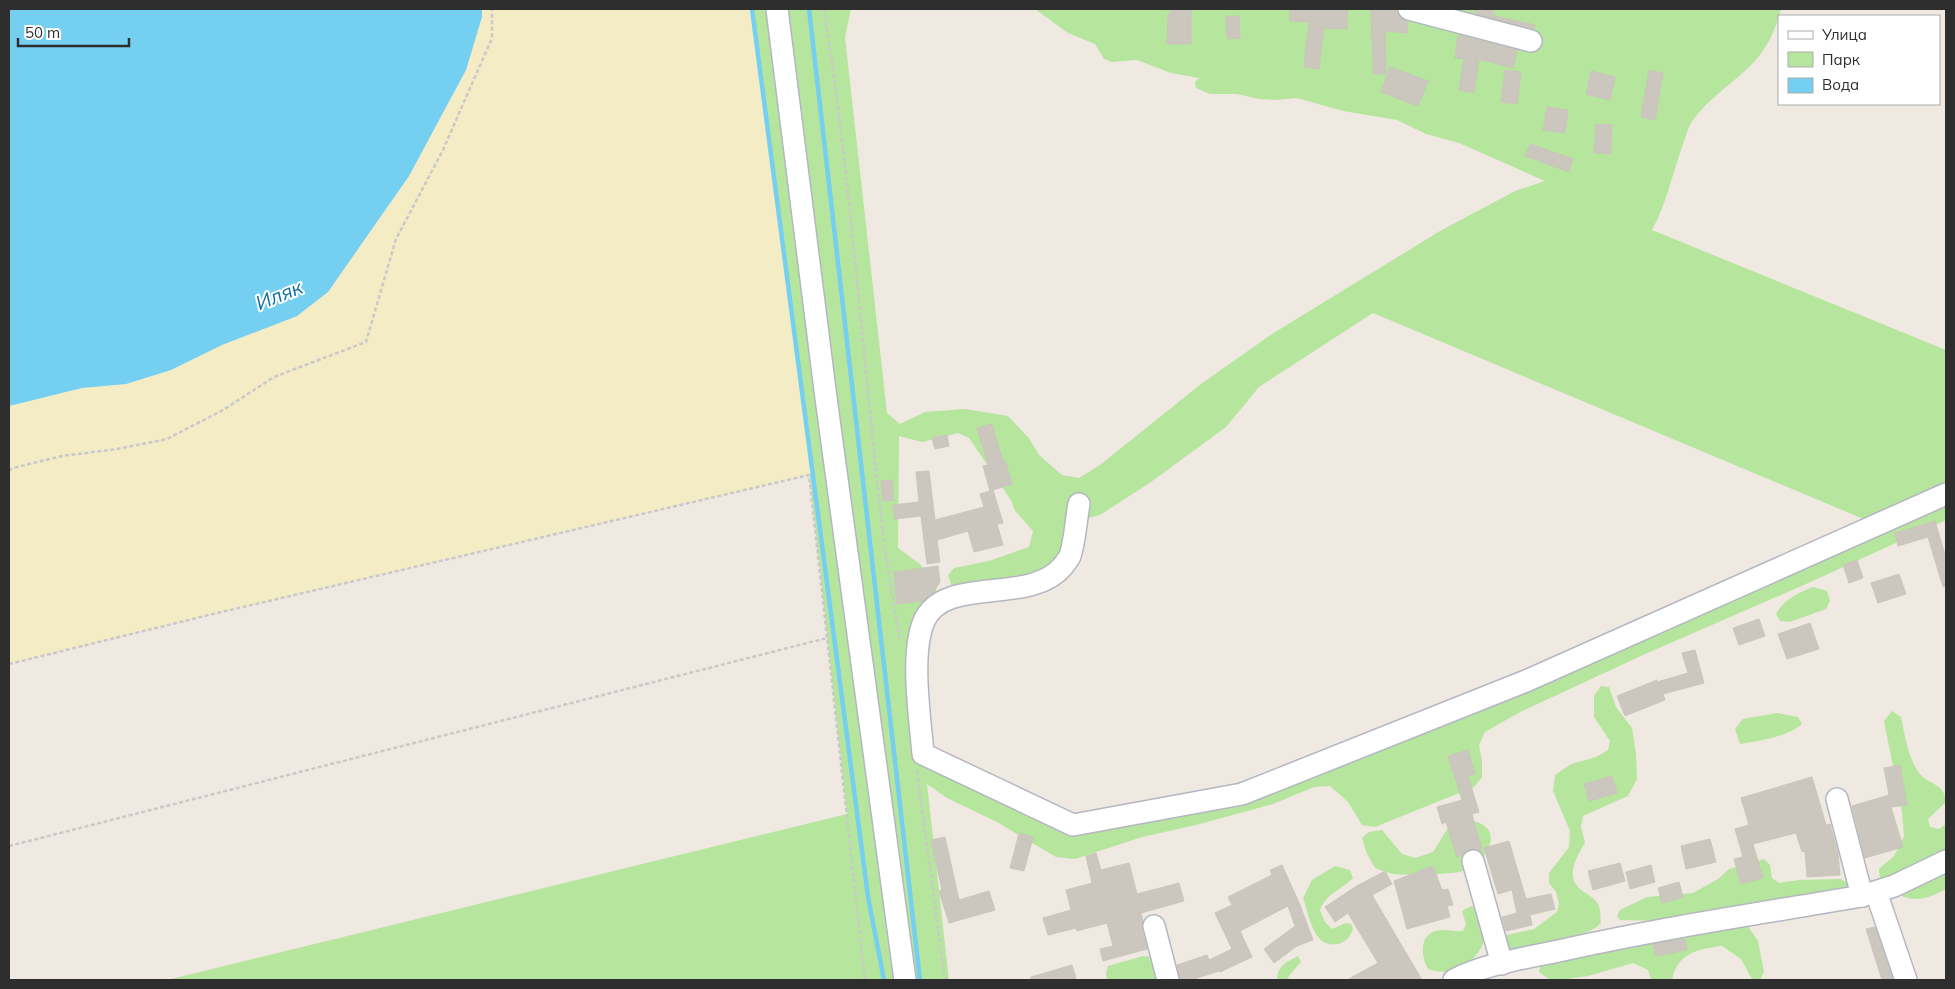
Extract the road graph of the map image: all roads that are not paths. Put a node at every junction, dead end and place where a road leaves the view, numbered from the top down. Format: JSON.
{"nodes":[{"id":1,"x":777,"y":9,"type":"edge"},
{"id":2,"x":1409,"y":9,"type":"edge"},
{"id":3,"x":1530,"y":41,"type":"dead end"},
{"id":4,"x":1946,"y":494,"type":"edge"},
{"id":5,"x":1079,"y":504,"type":"dead end"},
{"id":6,"x":1837,"y":799,"type":"dead end"},
{"id":7,"x":1473,"y":861,"type":"dead end"},
{"id":8,"x":1946,"y":861,"type":"edge"},
{"id":9,"x":1869,"y":894,"type":"junction"},
{"id":10,"x":1154,"y":926,"type":"dead end"},
{"id":11,"x":1502,"y":964,"type":"junction"},
{"id":12,"x":905,"y":980,"type":"edge"},
{"id":13,"x":1168,"y":980,"type":"edge"},
{"id":14,"x":1454,"y":980,"type":"edge"},
{"id":15,"x":1906,"y":980,"type":"edge"}],
"edges":[{"from":1,"to":12,"type":"street"},
{"from":2,"to":3,"type":"street"},
{"from":4,"to":5,"type":"street"},
{"from":6,"to":9,"type":"street"},
{"from":7,"to":11,"type":"street"},
{"from":8,"to":9,"type":"street"},
{"from":9,"to":11,"type":"street"},
{"from":9,"to":15,"type":"street"},
{"from":10,"to":13,"type":"street"},
{"from":11,"to":14,"type":"street"}]}
